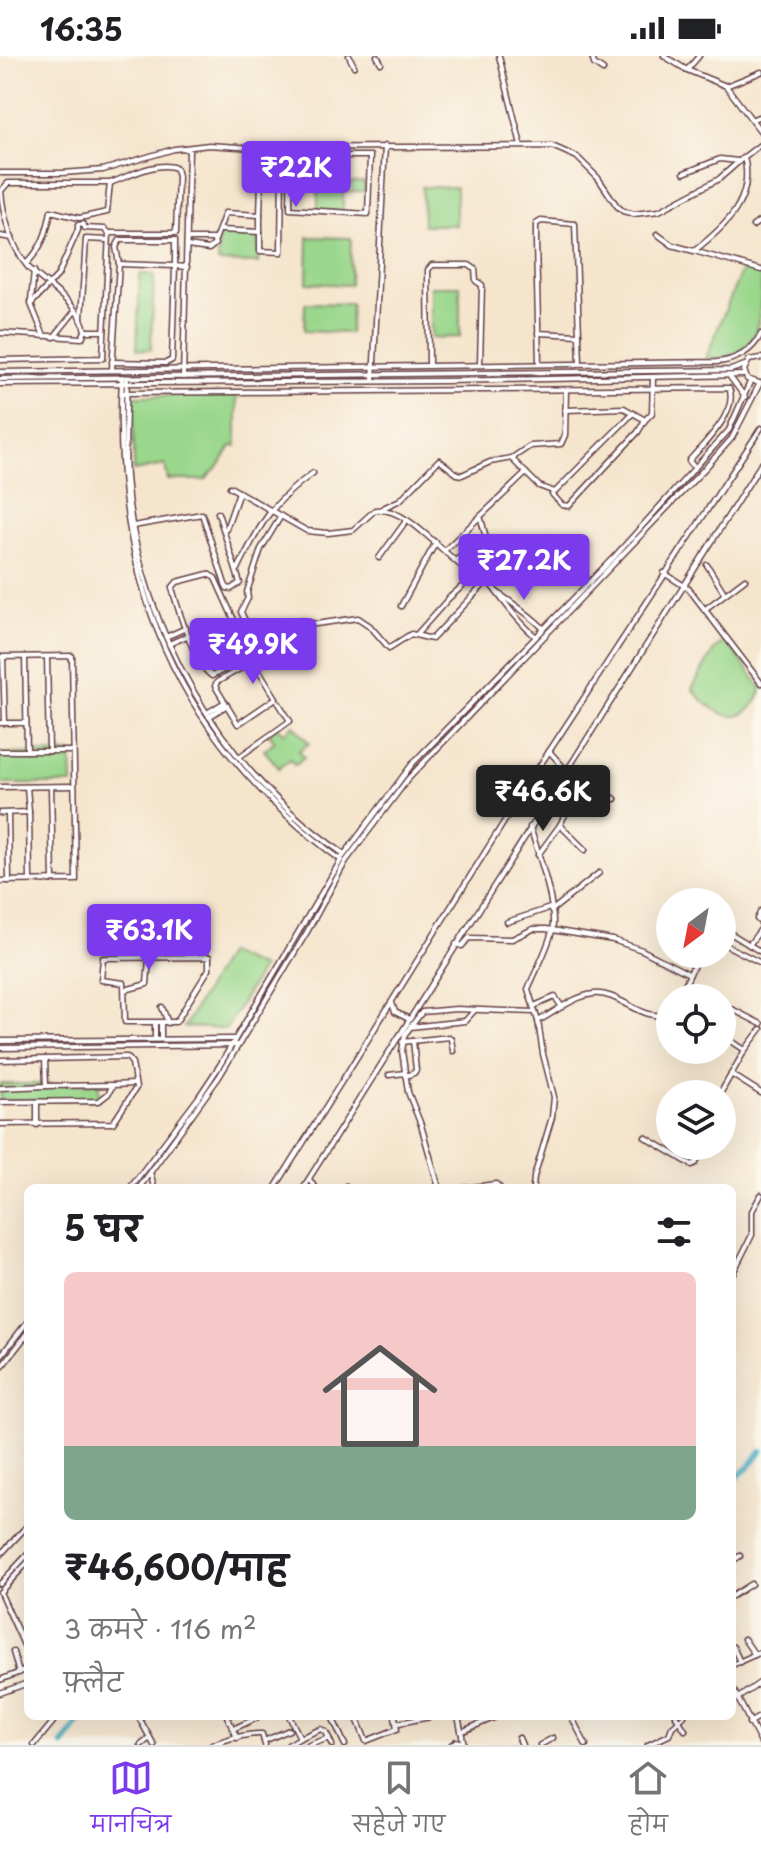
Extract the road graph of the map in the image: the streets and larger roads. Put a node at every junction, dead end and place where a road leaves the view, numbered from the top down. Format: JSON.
{"nodes":[{"id":1,"x":349,"y":56,"type":"edge"},
{"id":2,"x":377,"y":56,"type":"edge"},
{"id":3,"x":499,"y":56,"type":"edge"},
{"id":4,"x":592,"y":56,"type":"edge"},
{"id":5,"x":664,"y":56,"type":"edge"},
{"id":6,"x":699,"y":56,"type":"edge"},
{"id":7,"x":381,"y":63,"type":"dead end"},
{"id":8,"x":354,"y":66,"type":"dead end"},
{"id":9,"x":603,"y":70,"type":"dead end"},
{"id":10,"x":687,"y":70,"type":"junction"},
{"id":11,"x":761,"y":72,"type":"edge"},
{"id":12,"x":726,"y":86,"type":"junction"},
{"id":13,"x":761,"y":116,"type":"edge"},
{"id":14,"x":753,"y":119,"type":"junction"},
{"id":15,"x":761,"y":132,"type":"edge"},
{"id":16,"x":761,"y":144,"type":"edge"},
{"id":17,"x":521,"y":145,"type":"junction"},
{"id":18,"x":385,"y":146,"type":"junction"},
{"id":19,"x":262,"y":147,"type":"junction"},
{"id":20,"x":184,"y":148,"type":"junction"},
{"id":21,"x":744,"y":157,"type":"junction"},
{"id":22,"x":262,"y":160,"type":"junction"},
{"id":23,"x":738,"y":161,"type":"junction"},
{"id":24,"x":0,"y":173,"type":"edge"},
{"id":25,"x":684,"y":173,"type":"dead end"},
{"id":26,"x":370,"y":176,"type":"junction"},
{"id":27,"x":385,"y":177,"type":"junction"},
{"id":28,"x":110,"y":183,"type":"junction"},
{"id":29,"x":370,"y":184,"type":"junction"},
{"id":30,"x":384,"y":185,"type":"junction"},
{"id":31,"x":177,"y":188,"type":"junction"},
{"id":32,"x":189,"y":188,"type":"junction"},
{"id":33,"x":260,"y":215,"type":"junction"},
{"id":34,"x":761,"y":220,"type":"edge"},
{"id":35,"x":80,"y":221,"type":"junction"},
{"id":36,"x":753,"y":226,"type":"dead end"},
{"id":37,"x":85,"y":228,"type":"junction"},
{"id":38,"x":78,"y":230,"type":"junction"},
{"id":39,"x":221,"y":230,"type":"junction"},
{"id":40,"x":260,"y":232,"type":"junction"},
{"id":41,"x":109,"y":233,"type":"junction"},
{"id":42,"x":657,"y":234,"type":"dead end"},
{"id":43,"x":0,"y":236,"type":"edge"},
{"id":44,"x":12,"y":238,"type":"junction"},
{"id":45,"x":187,"y":239,"type":"junction"},
{"id":46,"x":108,"y":240,"type":"junction"},
{"id":47,"x":215,"y":240,"type":"junction"},
{"id":48,"x":187,"y":246,"type":"junction"},
{"id":49,"x":694,"y":251,"type":"junction"},
{"id":50,"x":26,"y":264,"type":"junction"},
{"id":51,"x":119,"y":264,"type":"junction"},
{"id":52,"x":175,"y":266,"type":"junction"},
{"id":53,"x":187,"y":267,"type":"junction"},
{"id":54,"x":761,"y":270,"type":"edge"},
{"id":55,"x":34,"y":271,"type":"junction"},
{"id":56,"x":48,"y":285,"type":"junction"},
{"id":57,"x":31,"y":304,"type":"junction"},
{"id":58,"x":75,"y":311,"type":"junction"},
{"id":59,"x":81,"y":318,"type":"junction"},
{"id":60,"x":85,"y":331,"type":"junction"},
{"id":61,"x":104,"y":331,"type":"junction"},
{"id":62,"x":0,"y":333,"type":"edge"},
{"id":63,"x":538,"y":333,"type":"junction"},
{"id":64,"x":761,"y":334,"type":"edge"},
{"id":65,"x":579,"y":335,"type":"junction"},
{"id":66,"x":44,"y":336,"type":"junction"},
{"id":67,"x":54,"y":337,"type":"junction"},
{"id":68,"x":761,"y":351,"type":"edge"},
{"id":69,"x":760,"y":358,"type":"edge"},
{"id":70,"x":0,"y":360,"type":"edge"},
{"id":71,"x":112,"y":362,"type":"junction"},
{"id":72,"x":139,"y":362,"type":"junction"},
{"id":73,"x":539,"y":363,"type":"junction"},
{"id":74,"x":580,"y":363,"type":"junction"},
{"id":75,"x":480,"y":364,"type":"junction"},
{"id":76,"x":374,"y":365,"type":"junction"},
{"id":77,"x":429,"y":365,"type":"junction"},
{"id":78,"x":745,"y":365,"type":"junction"},
{"id":79,"x":183,"y":368,"type":"junction"},
{"id":80,"x":112,"y":369,"type":"junction"},
{"id":81,"x":138,"y":369,"type":"junction"},
{"id":82,"x":0,"y":372,"type":"edge"},
{"id":83,"x":744,"y":375,"type":"junction"},
{"id":84,"x":183,"y":377,"type":"junction"},
{"id":85,"x":730,"y":377,"type":"junction"},
{"id":86,"x":373,"y":378,"type":"junction"},
{"id":87,"x":124,"y":380,"type":"junction"},
{"id":88,"x":0,"y":381,"type":"edge"},
{"id":89,"x":750,"y":382,"type":"junction"},
{"id":90,"x":760,"y":383,"type":"edge"},
{"id":91,"x":653,"y":384,"type":"junction"},
{"id":92,"x":328,"y":387,"type":"junction"},
{"id":93,"x":566,"y":390,"type":"junction"},
{"id":94,"x":124,"y":393,"type":"junction"},
{"id":95,"x":745,"y":397,"type":"junction"},
{"id":96,"x":565,"y":410,"type":"junction"},
{"id":97,"x":633,"y":413,"type":"junction"},
{"id":98,"x":645,"y":420,"type":"junction"},
{"id":99,"x":761,"y":428,"type":"edge"},
{"id":100,"x":511,"y":458,"type":"junction"},
{"id":101,"x":761,"y":464,"type":"edge"},
{"id":102,"x":692,"y":465,"type":"junction"},
{"id":103,"x":313,"y":473,"type":"dead end"},
{"id":104,"x":526,"y":473,"type":"junction"},
{"id":105,"x":230,"y":487,"type":"dead end"},
{"id":106,"x":239,"y":491,"type":"junction"},
{"id":107,"x":550,"y":492,"type":"junction"},
{"id":108,"x":270,"y":509,"type":"junction"},
{"id":109,"x":379,"y":509,"type":"junction"},
{"id":110,"x":218,"y":513,"type":"dead end"},
{"id":111,"x":281,"y":516,"type":"junction"},
{"id":112,"x":480,"y":518,"type":"junction"},
{"id":113,"x":406,"y":521,"type":"junction"},
{"id":114,"x":133,"y":526,"type":"junction"},
{"id":115,"x":226,"y":531,"type":"junction"},
{"id":116,"x":436,"y":542,"type":"junction"},
{"id":117,"x":445,"y":550,"type":"junction"},
{"id":118,"x":379,"y":558,"type":"dead end"},
{"id":119,"x":456,"y":560,"type":"junction"},
{"id":120,"x":707,"y":565,"type":"dead end"},
{"id":121,"x":237,"y":571,"type":"junction"},
{"id":122,"x":664,"y":573,"type":"junction"},
{"id":123,"x":474,"y":576,"type":"junction"},
{"id":124,"x":745,"y":579,"type":"dead end"},
{"id":125,"x":487,"y":581,"type":"junction"},
{"id":126,"x":684,"y":585,"type":"junction"},
{"id":127,"x":495,"y":591,"type":"junction"},
{"id":128,"x":725,"y":594,"type":"junction"},
{"id":129,"x":401,"y":606,"type":"dead end"},
{"id":130,"x":704,"y":610,"type":"junction"},
{"id":131,"x":541,"y":626,"type":"junction"},
{"id":132,"x":186,"y":628,"type":"junction"},
{"id":133,"x":236,"y":629,"type":"junction"},
{"id":134,"x":417,"y":634,"type":"junction"},
{"id":135,"x":189,"y":635,"type":"junction"},
{"id":136,"x":166,"y":637,"type":"junction"},
{"id":137,"x":215,"y":637,"type":"junction"},
{"id":138,"x":534,"y":637,"type":"junction"},
{"id":139,"x":169,"y":644,"type":"junction"},
{"id":140,"x":193,"y":646,"type":"junction"},
{"id":141,"x":47,"y":656,"type":"junction"},
{"id":142,"x":2,"y":657,"type":"edge"},
{"id":143,"x":25,"y":657,"type":"junction"},
{"id":144,"x":230,"y":667,"type":"junction"},
{"id":145,"x":761,"y":683,"type":"edge"},
{"id":146,"x":278,"y":702,"type":"dead end"},
{"id":147,"x":226,"y":704,"type":"junction"},
{"id":148,"x":208,"y":715,"type":"junction"},
{"id":149,"x":2,"y":723,"type":"edge"},
{"id":150,"x":26,"y":723,"type":"junction"},
{"id":151,"x":0,"y":751,"type":"edge"},
{"id":152,"x":27,"y":751,"type":"junction"},
{"id":153,"x":49,"y":751,"type":"junction"},
{"id":154,"x":72,"y":751,"type":"junction"},
{"id":155,"x":549,"y":751,"type":"junction"},
{"id":156,"x":239,"y":757,"type":"junction"},
{"id":157,"x":567,"y":769,"type":"junction"},
{"id":158,"x":588,"y":779,"type":"junction"},
{"id":159,"x":73,"y":786,"type":"junction"},
{"id":160,"x":0,"y":787,"type":"edge"},
{"id":161,"x":27,"y":787,"type":"junction"},
{"id":162,"x":51,"y":787,"type":"junction"},
{"id":163,"x":615,"y":799,"type":"dead end"},
{"id":164,"x":29,"y":812,"type":"junction"},
{"id":165,"x":0,"y":813,"type":"edge"},
{"id":166,"x":8,"y":813,"type":"junction"},
{"id":167,"x":560,"y":825,"type":"junction"},
{"id":168,"x":530,"y":827,"type":"junction"},
{"id":169,"x":585,"y":850,"type":"dead end"},
{"id":170,"x":538,"y":855,"type":"junction"},
{"id":171,"x":345,"y":859,"type":"junction"},
{"id":172,"x":599,"y":873,"type":"dead end"},
{"id":173,"x":30,"y":880,"type":"junction"},
{"id":174,"x":53,"y":880,"type":"junction"},
{"id":175,"x":0,"y":881,"type":"edge"},
{"id":176,"x":9,"y":881,"type":"junction"},
{"id":177,"x":551,"y":909,"type":"junction"},
{"id":178,"x":761,"y":911,"type":"edge"},
{"id":179,"x":507,"y":922,"type":"dead end"},
{"id":180,"x":761,"y":926,"type":"edge"},
{"id":181,"x":552,"y":931,"type":"junction"},
{"id":182,"x":736,"y":937,"type":"edge"},
{"id":183,"x":456,"y":944,"type":"junction"},
{"id":184,"x":749,"y":945,"type":"junction"},
{"id":185,"x":736,"y":950,"type":"edge"},
{"id":186,"x":761,"y":952,"type":"edge"},
{"id":187,"x":149,"y":958,"type":"junction"},
{"id":188,"x":761,"y":963,"type":"edge"},
{"id":189,"x":692,"y":968,"type":"edge"},
{"id":190,"x":689,"y":974,"type":"junction"},
{"id":191,"x":684,"y":984,"type":"edge"},
{"id":192,"x":124,"y":990,"type":"junction"},
{"id":193,"x":392,"y":1003,"type":"junction"},
{"id":194,"x":162,"y":1007,"type":"dead end"},
{"id":195,"x":562,"y":1007,"type":"junction"},
{"id":196,"x":534,"y":1009,"type":"junction"},
{"id":197,"x":474,"y":1010,"type":"junction"},
{"id":198,"x":736,"y":1012,"type":"edge"},
{"id":199,"x":656,"y":1015,"type":"edge"},
{"id":200,"x":409,"y":1019,"type":"junction"},
{"id":201,"x":538,"y":1021,"type":"junction"},
{"id":202,"x":158,"y":1023,"type":"junction"},
{"id":203,"x":168,"y":1023,"type":"junction"},
{"id":204,"x":761,"y":1026,"type":"edge"},
{"id":205,"x":410,"y":1027,"type":"junction"},
{"id":206,"x":158,"y":1038,"type":"junction"},
{"id":207,"x":243,"y":1038,"type":"junction"},
{"id":208,"x":111,"y":1039,"type":"junction"},
{"id":209,"x":234,"y":1039,"type":"junction"},
{"id":210,"x":0,"y":1041,"type":"edge"},
{"id":211,"x":413,"y":1041,"type":"junction"},
{"id":212,"x":402,"y":1042,"type":"junction"},
{"id":213,"x":736,"y":1044,"type":"edge"},
{"id":214,"x":230,"y":1045,"type":"junction"},
{"id":215,"x":239,"y":1045,"type":"junction"},
{"id":216,"x":112,"y":1046,"type":"junction"},
{"id":217,"x":52,"y":1047,"type":"junction"},
{"id":218,"x":0,"y":1048,"type":"edge"},
{"id":219,"x":745,"y":1050,"type":"junction"},
{"id":220,"x":453,"y":1051,"type":"dead end"},
{"id":221,"x":48,"y":1059,"type":"junction"},
{"id":222,"x":0,"y":1060,"type":"edge"},
{"id":223,"x":405,"y":1074,"type":"junction"},
{"id":224,"x":731,"y":1074,"type":"junction"},
{"id":225,"x":389,"y":1075,"type":"dead end"},
{"id":226,"x":728,"y":1080,"type":"edge"},
{"id":227,"x":135,"y":1084,"type":"junction"},
{"id":228,"x":113,"y":1085,"type":"junction"},
{"id":229,"x":46,"y":1086,"type":"junction"},
{"id":230,"x":0,"y":1088,"type":"edge"},
{"id":231,"x":761,"y":1093,"type":"edge"},
{"id":232,"x":0,"y":1102,"type":"edge"},
{"id":233,"x":37,"y":1102,"type":"junction"},
{"id":234,"x":0,"y":1124,"type":"edge"},
{"id":235,"x":37,"y":1125,"type":"junction"},
{"id":236,"x":645,"y":1137,"type":"dead end"},
{"id":237,"x":656,"y":1144,"type":"edge"},
{"id":238,"x":150,"y":1174,"type":"junction"},
{"id":239,"x":309,"y":1179,"type":"junction"},
{"id":240,"x":133,"y":1184,"type":"edge"},
{"id":241,"x":142,"y":1184,"type":"edge"},
{"id":242,"x":153,"y":1184,"type":"edge"},
{"id":243,"x":278,"y":1184,"type":"edge"},
{"id":244,"x":306,"y":1184,"type":"edge"},
{"id":245,"x":312,"y":1184,"type":"edge"},
{"id":246,"x":438,"y":1184,"type":"edge"},
{"id":247,"x":534,"y":1184,"type":"edge"},
{"id":248,"x":761,"y":1195,"type":"edge"},
{"id":249,"x":736,"y":1267,"type":"edge"},
{"id":250,"x":24,"y":1326,"type":"edge"},
{"id":251,"x":24,"y":1338,"type":"edge"},
{"id":252,"x":0,"y":1357,"type":"edge"},
{"id":253,"x":0,"y":1369,"type":"edge"},
{"id":254,"x":24,"y":1529,"type":"edge"},
{"id":255,"x":0,"y":1555,"type":"edge"},
{"id":256,"x":740,"y":1556,"type":"dead end"},
{"id":257,"x":24,"y":1558,"type":"edge"},
{"id":258,"x":736,"y":1558,"type":"edge"},
{"id":259,"x":24,"y":1566,"type":"edge"},
{"id":260,"x":0,"y":1584,"type":"edge"},
{"id":261,"x":751,"y":1584,"type":"dead end"},
{"id":262,"x":736,"y":1593,"type":"edge"},
{"id":263,"x":744,"y":1639,"type":"dead end"},
{"id":264,"x":24,"y":1643,"type":"edge"},
{"id":265,"x":13,"y":1652,"type":"dead end"},
{"id":266,"x":736,"y":1653,"type":"edge"},
{"id":267,"x":758,"y":1654,"type":"edge"},
{"id":268,"x":740,"y":1662,"type":"junction"},
{"id":269,"x":736,"y":1664,"type":"edge"},
{"id":270,"x":24,"y":1671,"type":"edge"},
{"id":271,"x":19,"y":1673,"type":"junction"},
{"id":272,"x":0,"y":1680,"type":"edge"},
{"id":273,"x":761,"y":1683,"type":"edge"},
{"id":274,"x":24,"y":1684,"type":"edge"},
{"id":275,"x":0,"y":1693,"type":"edge"},
{"id":276,"x":736,"y":1694,"type":"edge"},
{"id":277,"x":738,"y":1698,"type":"junction"},
{"id":278,"x":761,"y":1716,"type":"edge"},
{"id":279,"x":50,"y":1720,"type":"edge"},
{"id":280,"x":54,"y":1720,"type":"edge"},
{"id":281,"x":140,"y":1720,"type":"edge"},
{"id":282,"x":229,"y":1720,"type":"edge"},
{"id":283,"x":250,"y":1720,"type":"edge"},
{"id":284,"x":257,"y":1720,"type":"edge"},
{"id":285,"x":291,"y":1720,"type":"edge"},
{"id":286,"x":333,"y":1720,"type":"edge"},
{"id":287,"x":357,"y":1720,"type":"edge"},
{"id":288,"x":397,"y":1720,"type":"edge"},
{"id":289,"x":414,"y":1720,"type":"edge"},
{"id":290,"x":460,"y":1720,"type":"edge"},
{"id":291,"x":489,"y":1720,"type":"edge"},
{"id":292,"x":573,"y":1720,"type":"edge"},
{"id":293,"x":676,"y":1720,"type":"edge"},
{"id":294,"x":678,"y":1720,"type":"edge"},
{"id":295,"x":398,"y":1723,"type":"junction"},
{"id":296,"x":749,"y":1723,"type":"junction"},
{"id":297,"x":51,"y":1724,"type":"junction"},
{"id":298,"x":233,"y":1729,"type":"junction"},
{"id":299,"x":289,"y":1730,"type":"dead end"},
{"id":300,"x":685,"y":1730,"type":"dead end"},
{"id":301,"x":461,"y":1732,"type":"junction"},
{"id":302,"x":262,"y":1734,"type":"junction"},
{"id":303,"x":377,"y":1737,"type":"junction"},
{"id":304,"x":150,"y":1738,"type":"junction"},
{"id":305,"x":237,"y":1738,"type":"junction"},
{"id":306,"x":300,"y":1738,"type":"junction"},
{"id":307,"x":329,"y":1738,"type":"junction"},
{"id":308,"x":519,"y":1738,"type":"dead end"},
{"id":309,"x":553,"y":1738,"type":"dead end"},
{"id":310,"x":223,"y":1743,"type":"edge"},
{"id":311,"x":265,"y":1743,"type":"edge"},
{"id":312,"x":364,"y":1743,"type":"edge"},
{"id":313,"x":761,"y":1743,"type":"edge"},
{"id":314,"x":290,"y":1744,"type":"edge"},
{"id":315,"x":464,"y":1744,"type":"edge"},
{"id":316,"x":34,"y":1745,"type":"edge"},
{"id":317,"x":141,"y":1745,"type":"edge"},
{"id":318,"x":154,"y":1745,"type":"edge"},
{"id":319,"x":212,"y":1745,"type":"edge"},
{"id":320,"x":309,"y":1745,"type":"edge"},
{"id":321,"x":332,"y":1745,"type":"edge"},
{"id":322,"x":345,"y":1745,"type":"edge"},
{"id":323,"x":379,"y":1745,"type":"edge"},
{"id":324,"x":451,"y":1745,"type":"edge"},
{"id":325,"x":522,"y":1745,"type":"edge"},
{"id":326,"x":540,"y":1745,"type":"edge"},
{"id":327,"x":586,"y":1745,"type":"edge"},
{"id":328,"x":648,"y":1745,"type":"edge"}],
"edges":[{"from":1,"to":8,"type":"street"},
{"from":2,"to":7,"type":"street"},
{"from":3,"to":17,"type":"street"},
{"from":4,"to":9,"type":"street"},
{"from":5,"to":10,"type":"street"},
{"from":6,"to":10,"type":"street"},
{"from":10,"to":12,"type":"street"},
{"from":11,"to":12,"type":"street"},
{"from":12,"to":14,"type":"street"},
{"from":13,"to":14,"type":"street"},
{"from":14,"to":15,"type":"street"},
{"from":16,"to":21,"type":"street"},
{"from":17,"to":18,"type":"street"},
{"from":17,"to":23,"type":"street"},
{"from":18,"to":19,"type":"street"},
{"from":18,"to":27,"type":"street"},
{"from":19,"to":20,"type":"street"},
{"from":19,"to":22,"type":"street"},
{"from":20,"to":24,"type":"street"},
{"from":20,"to":32,"type":"street"},
{"from":21,"to":23,"type":"street"},
{"from":21,"to":49,"type":"street"},
{"from":22,"to":33,"type":"street"},
{"from":22,"to":40,"type":"street"},
{"from":23,"to":25,"type":"street"},
{"from":26,"to":27,"type":"street"},
{"from":26,"to":29,"type":"street"},
{"from":26,"to":29,"type":"street"},
{"from":27,"to":30,"type":"street"},
{"from":28,"to":31,"type":"street"},
{"from":28,"to":35,"type":"street"},
{"from":28,"to":44,"type":"street"},
{"from":29,"to":30,"type":"street"},
{"from":30,"to":76,"type":"street"},
{"from":31,"to":32,"type":"street"},
{"from":31,"to":41,"type":"street"},
{"from":32,"to":45,"type":"street"},
{"from":33,"to":39,"type":"street"},
{"from":33,"to":40,"type":"street"},
{"from":34,"to":36,"type":"street"},
{"from":35,"to":37,"type":"street"},
{"from":35,"to":38,"type":"street"},
{"from":35,"to":50,"type":"street"},
{"from":37,"to":38,"type":"street"},
{"from":37,"to":41,"type":"street"},
{"from":38,"to":56,"type":"street"},
{"from":39,"to":40,"type":"street"},
{"from":39,"to":47,"type":"street"},
{"from":41,"to":46,"type":"street"},
{"from":42,"to":49,"type":"street"},
{"from":43,"to":44,"type":"street"},
{"from":44,"to":50,"type":"street"},
{"from":45,"to":47,"type":"street"},
{"from":45,"to":48,"type":"street"},
{"from":46,"to":59,"type":"street"},
{"from":46,"to":61,"type":"street"},
{"from":47,"to":48,"type":"street"},
{"from":48,"to":53,"type":"street"},
{"from":49,"to":54,"type":"street"},
{"from":50,"to":55,"type":"street"},
{"from":51,"to":52,"type":"street"},
{"from":51,"to":52,"type":"street"},
{"from":51,"to":71,"type":"street"},
{"from":52,"to":53,"type":"street"},
{"from":52,"to":72,"type":"street"},
{"from":53,"to":79,"type":"street"},
{"from":55,"to":56,"type":"street"},
{"from":55,"to":57,"type":"street"},
{"from":56,"to":57,"type":"street"},
{"from":56,"to":58,"type":"street"},
{"from":57,"to":66,"type":"street"},
{"from":58,"to":59,"type":"street"},
{"from":58,"to":67,"type":"street"},
{"from":59,"to":60,"type":"street"},
{"from":60,"to":61,"type":"street"},
{"from":60,"to":67,"type":"street"},
{"from":61,"to":70,"type":"street"},
{"from":62,"to":66,"type":"street"},
{"from":63,"to":65,"type":"street"},
{"from":63,"to":65,"type":"street"},
{"from":63,"to":73,"type":"street"},
{"from":64,"to":74,"type":"street"},
{"from":65,"to":74,"type":"street"},
{"from":66,"to":67,"type":"street"},
{"from":68,"to":69,"type":"street"},
{"from":69,"to":78,"type":"street"},
{"from":71,"to":72,"type":"street"},
{"from":71,"to":80,"type":"street"},
{"from":72,"to":81,"type":"street"},
{"from":73,"to":74,"type":"street"},
{"from":73,"to":75,"type":"street"},
{"from":75,"to":77,"type":"street"},
{"from":75,"to":77,"type":"street"},
{"from":76,"to":77,"type":"street"},
{"from":76,"to":79,"type":"street"},
{"from":76,"to":86,"type":"street"},
{"from":78,"to":83,"type":"street"},
{"from":78,"to":86,"type":"street"},
{"from":79,"to":81,"type":"street"},
{"from":79,"to":84,"type":"street"},
{"from":80,"to":81,"type":"street"},
{"from":80,"to":82,"type":"street"},
{"from":83,"to":85,"type":"street"},
{"from":83,"to":89,"type":"street"},
{"from":84,"to":86,"type":"street"},
{"from":84,"to":87,"type":"street"},
{"from":85,"to":91,"type":"street"},
{"from":85,"to":95,"type":"street"},
{"from":86,"to":91,"type":"street"},
{"from":86,"to":92,"type":"street"},
{"from":87,"to":88,"type":"street"},
{"from":87,"to":92,"type":"street"},
{"from":87,"to":94,"type":"street"},
{"from":89,"to":90,"type":"street"},
{"from":89,"to":95,"type":"street"},
{"from":90,"to":138,"type":"street"},
{"from":91,"to":93,"type":"street"},
{"from":91,"to":98,"type":"street"},
{"from":91,"to":102,"type":"street"},
{"from":92,"to":93,"type":"street"},
{"from":92,"to":94,"type":"street"},
{"from":93,"to":96,"type":"street"},
{"from":94,"to":114,"type":"street"},
{"from":94,"to":171,"type":"street"},
{"from":95,"to":102,"type":"street"},
{"from":96,"to":97,"type":"street"},
{"from":96,"to":100,"type":"street"},
{"from":97,"to":98,"type":"street"},
{"from":97,"to":107,"type":"street"},
{"from":98,"to":107,"type":"street"},
{"from":99,"to":122,"type":"street"},
{"from":100,"to":104,"type":"street"},
{"from":100,"to":109,"type":"street"},
{"from":101,"to":126,"type":"street"},
{"from":102,"to":131,"type":"street"},
{"from":103,"to":108,"type":"street"},
{"from":104,"to":107,"type":"street"},
{"from":104,"to":112,"type":"street"},
{"from":105,"to":106,"type":"street"},
{"from":106,"to":108,"type":"street"},
{"from":106,"to":115,"type":"street"},
{"from":108,"to":111,"type":"street"},
{"from":108,"to":121,"type":"street"},
{"from":109,"to":111,"type":"street"},
{"from":109,"to":113,"type":"street"},
{"from":110,"to":115,"type":"street"},
{"from":111,"to":134,"type":"street"},
{"from":112,"to":117,"type":"street"},
{"from":112,"to":119,"type":"street"},
{"from":113,"to":116,"type":"street"},
{"from":113,"to":118,"type":"street"},
{"from":114,"to":121,"type":"street"},
{"from":114,"to":136,"type":"street"},
{"from":115,"to":121,"type":"street"},
{"from":116,"to":117,"type":"street"},
{"from":116,"to":129,"type":"street"},
{"from":117,"to":119,"type":"street"},
{"from":119,"to":123,"type":"street"},
{"from":120,"to":128,"type":"street"},
{"from":122,"to":126,"type":"street"},
{"from":122,"to":155,"type":"street"},
{"from":123,"to":125,"type":"street"},
{"from":123,"to":134,"type":"street"},
{"from":124,"to":128,"type":"street"},
{"from":125,"to":127,"type":"street"},
{"from":125,"to":134,"type":"street"},
{"from":126,"to":130,"type":"street"},
{"from":126,"to":157,"type":"street"},
{"from":127,"to":131,"type":"street"},
{"from":127,"to":138,"type":"street"},
{"from":128,"to":130,"type":"street"},
{"from":130,"to":145,"type":"street"},
{"from":131,"to":138,"type":"street"},
{"from":132,"to":133,"type":"street"},
{"from":132,"to":135,"type":"street"},
{"from":132,"to":136,"type":"street"},
{"from":133,"to":137,"type":"street"},
{"from":133,"to":144,"type":"street"},
{"from":135,"to":139,"type":"street"},
{"from":135,"to":140,"type":"street"},
{"from":136,"to":139,"type":"street"},
{"from":137,"to":140,"type":"street"},
{"from":137,"to":144,"type":"street"},
{"from":138,"to":171,"type":"street"},
{"from":139,"to":148,"type":"street"},
{"from":140,"to":144,"type":"street"},
{"from":141,"to":143,"type":"street"},
{"from":141,"to":153,"type":"street"},
{"from":141,"to":154,"type":"street"},
{"from":142,"to":143,"type":"street"},
{"from":142,"to":149,"type":"street"},
{"from":143,"to":150,"type":"street"},
{"from":146,"to":156,"type":"street"},
{"from":147,"to":147,"type":"street"},
{"from":147,"to":148,"type":"street"},
{"from":148,"to":156,"type":"street"},
{"from":149,"to":150,"type":"street"},
{"from":150,"to":152,"type":"street"},
{"from":151,"to":152,"type":"street"},
{"from":152,"to":153,"type":"street"},
{"from":153,"to":154,"type":"street"},
{"from":154,"to":159,"type":"street"},
{"from":155,"to":157,"type":"street"},
{"from":155,"to":193,"type":"street"},
{"from":156,"to":171,"type":"street"},
{"from":157,"to":158,"type":"street"},
{"from":157,"to":168,"type":"street"},
{"from":158,"to":163,"type":"street"},
{"from":158,"to":167,"type":"street"},
{"from":159,"to":162,"type":"street"},
{"from":159,"to":174,"type":"street"},
{"from":160,"to":161,"type":"street"},
{"from":161,"to":162,"type":"street"},
{"from":161,"to":164,"type":"street"},
{"from":162,"to":174,"type":"street"},
{"from":164,"to":166,"type":"street"},
{"from":164,"to":173,"type":"street"},
{"from":165,"to":166,"type":"street"},
{"from":166,"to":176,"type":"street"},
{"from":167,"to":169,"type":"street"},
{"from":167,"to":170,"type":"street"},
{"from":168,"to":170,"type":"street"},
{"from":168,"to":183,"type":"street"},
{"from":170,"to":177,"type":"street"},
{"from":171,"to":207,"type":"street"},
{"from":171,"to":209,"type":"street"},
{"from":172,"to":177,"type":"street"},
{"from":173,"to":174,"type":"street"},
{"from":173,"to":176,"type":"street"},
{"from":175,"to":176,"type":"street"},
{"from":177,"to":179,"type":"street"},
{"from":177,"to":181,"type":"street"},
{"from":178,"to":180,"type":"street"},
{"from":180,"to":184,"type":"street"},
{"from":181,"to":183,"type":"street"},
{"from":181,"to":190,"type":"street"},
{"from":181,"to":196,"type":"street"},
{"from":182,"to":184,"type":"street"},
{"from":183,"to":200,"type":"street"},
{"from":184,"to":186,"type":"street"},
{"from":185,"to":188,"type":"street"},
{"from":187,"to":192,"type":"street"},
{"from":187,"to":192,"type":"street"},
{"from":187,"to":203,"type":"street"},
{"from":189,"to":190,"type":"street"},
{"from":190,"to":191,"type":"street"},
{"from":192,"to":202,"type":"street"},
{"from":193,"to":200,"type":"street"},
{"from":193,"to":243,"type":"street"},
{"from":194,"to":203,"type":"street"},
{"from":195,"to":196,"type":"street"},
{"from":195,"to":199,"type":"street"},
{"from":195,"to":201,"type":"street"},
{"from":196,"to":197,"type":"street"},
{"from":196,"to":201,"type":"street"},
{"from":197,"to":205,"type":"street"},
{"from":197,"to":205,"type":"street"},
{"from":198,"to":204,"type":"street"},
{"from":200,"to":239,"type":"street"},
{"from":201,"to":247,"type":"street"},
{"from":202,"to":203,"type":"street"},
{"from":202,"to":206,"type":"street"},
{"from":204,"to":219,"type":"street"},
{"from":205,"to":212,"type":"street"},
{"from":206,"to":208,"type":"street"},
{"from":206,"to":209,"type":"street"},
{"from":207,"to":209,"type":"street"},
{"from":207,"to":215,"type":"street"},
{"from":208,"to":210,"type":"street"},
{"from":208,"to":216,"type":"street"},
{"from":209,"to":214,"type":"street"},
{"from":211,"to":212,"type":"street"},
{"from":211,"to":220,"type":"street"},
{"from":211,"to":223,"type":"street"},
{"from":212,"to":223,"type":"street"},
{"from":213,"to":219,"type":"street"},
{"from":214,"to":215,"type":"street"},
{"from":214,"to":216,"type":"street"},
{"from":214,"to":240,"type":"street"},
{"from":215,"to":238,"type":"street"},
{"from":216,"to":217,"type":"street"},
{"from":217,"to":218,"type":"street"},
{"from":217,"to":221,"type":"street"},
{"from":219,"to":224,"type":"street"},
{"from":221,"to":222,"type":"street"},
{"from":221,"to":227,"type":"street"},
{"from":221,"to":229,"type":"street"},
{"from":223,"to":225,"type":"street"},
{"from":223,"to":246,"type":"street"},
{"from":224,"to":226,"type":"street"},
{"from":224,"to":231,"type":"street"},
{"from":227,"to":228,"type":"street"},
{"from":227,"to":235,"type":"street"},
{"from":228,"to":229,"type":"street"},
{"from":228,"to":233,"type":"street"},
{"from":229,"to":230,"type":"street"},
{"from":232,"to":233,"type":"street"},
{"from":233,"to":235,"type":"street"},
{"from":234,"to":235,"type":"street"},
{"from":236,"to":237,"type":"street"},
{"from":238,"to":241,"type":"street"},
{"from":238,"to":242,"type":"street"},
{"from":239,"to":244,"type":"street"},
{"from":239,"to":245,"type":"street"},
{"from":248,"to":249,"type":"street"},
{"from":250,"to":252,"type":"street"},
{"from":251,"to":253,"type":"street"},
{"from":254,"to":255,"type":"street"},
{"from":256,"to":258,"type":"street"},
{"from":257,"to":260,"type":"street"},
{"from":259,"to":264,"type":"street"},
{"from":261,"to":262,"type":"street"},
{"from":263,"to":267,"type":"street"},
{"from":265,"to":271,"type":"street"},
{"from":266,"to":268,"type":"street"},
{"from":267,"to":268,"type":"street"},
{"from":268,"to":269,"type":"street"},
{"from":270,"to":271,"type":"street"},
{"from":271,"to":272,"type":"street"},
{"from":273,"to":277,"type":"street"},
{"from":274,"to":275,"type":"street"},
{"from":276,"to":277,"type":"street"},
{"from":277,"to":296,"type":"street"},
{"from":278,"to":296,"type":"street"},
{"from":279,"to":297,"type":"street"},
{"from":280,"to":297,"type":"street"},
{"from":281,"to":304,"type":"street"},
{"from":282,"to":298,"type":"street"},
{"from":283,"to":298,"type":"street"},
{"from":284,"to":302,"type":"street"},
{"from":285,"to":306,"type":"street"},
{"from":286,"to":322,"type":"street"},
{"from":287,"to":312,"type":"street"},
{"from":288,"to":295,"type":"street"},
{"from":289,"to":295,"type":"street"},
{"from":290,"to":301,"type":"street"},
{"from":291,"to":301,"type":"street"},
{"from":292,"to":327,"type":"street"},
{"from":293,"to":328,"type":"street"},
{"from":294,"to":300,"type":"street"},
{"from":295,"to":303,"type":"street"},
{"from":296,"to":313,"type":"street"},
{"from":297,"to":316,"type":"street"},
{"from":298,"to":305,"type":"street"},
{"from":299,"to":311,"type":"street"},
{"from":301,"to":315,"type":"street"},
{"from":302,"to":305,"type":"street"},
{"from":302,"to":311,"type":"street"},
{"from":303,"to":312,"type":"street"},
{"from":303,"to":323,"type":"street"},
{"from":304,"to":317,"type":"street"},
{"from":304,"to":318,"type":"street"},
{"from":305,"to":310,"type":"street"},
{"from":306,"to":307,"type":"street"},
{"from":306,"to":314,"type":"street"},
{"from":307,"to":320,"type":"street"},
{"from":307,"to":321,"type":"street"},
{"from":308,"to":325,"type":"street"},
{"from":309,"to":326,"type":"street"},
{"from":310,"to":319,"type":"street"},
{"from":315,"to":324,"type":"street"}]}
